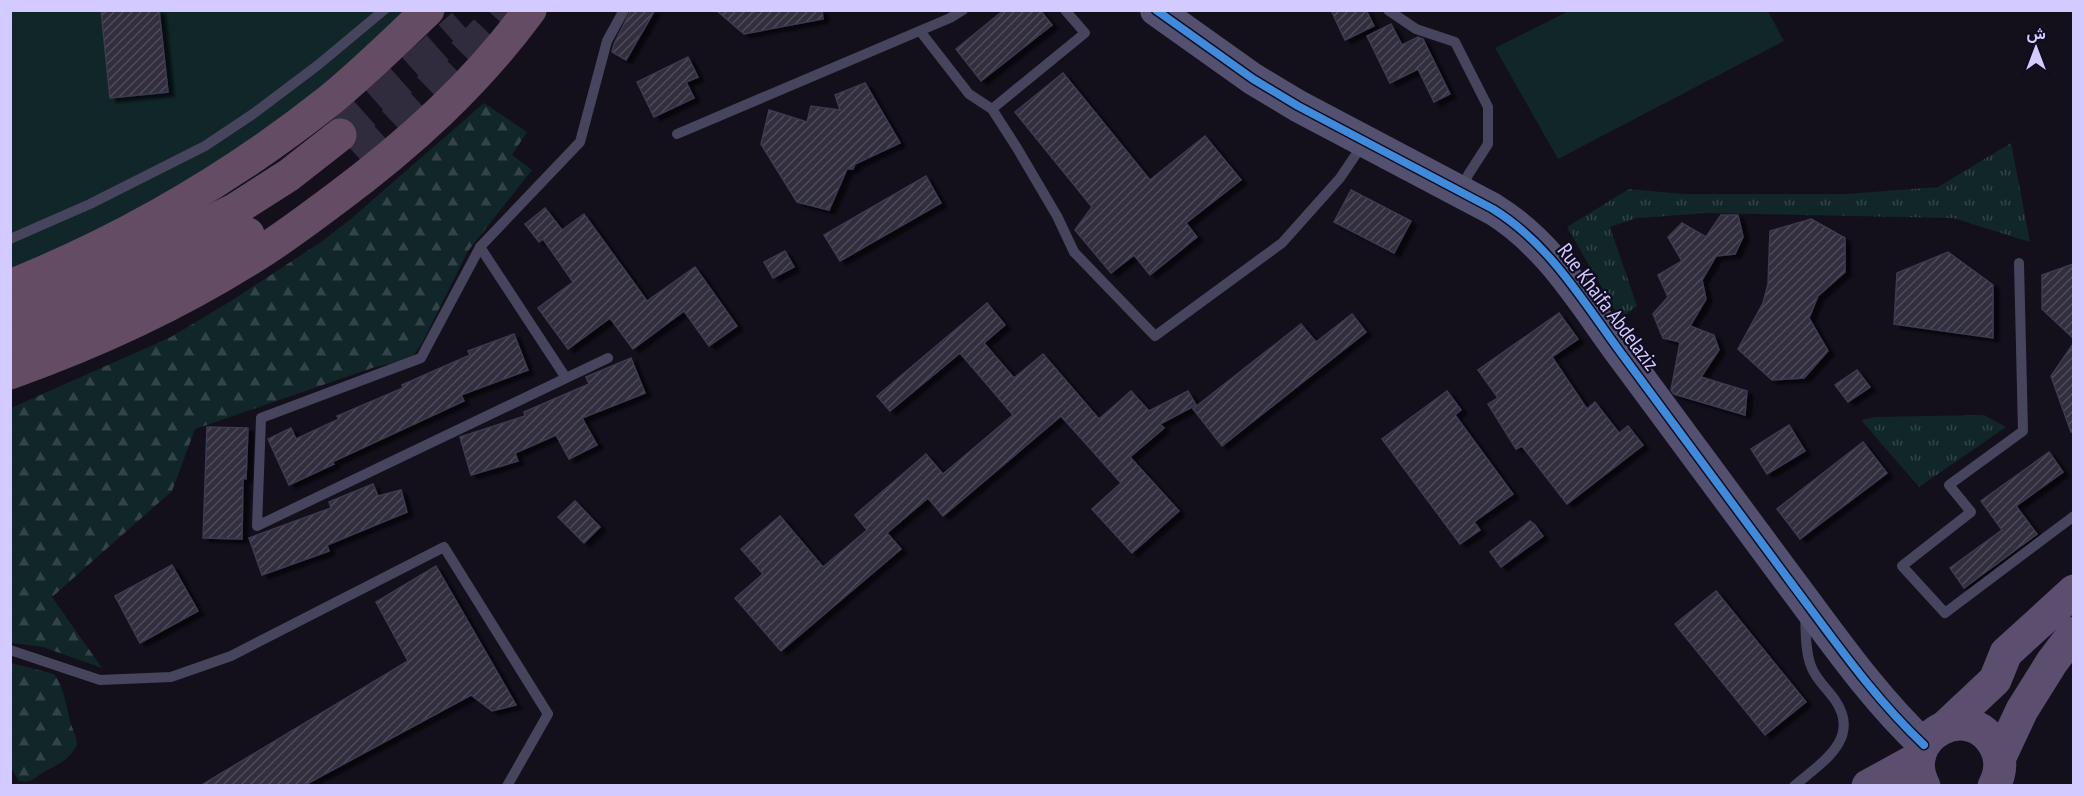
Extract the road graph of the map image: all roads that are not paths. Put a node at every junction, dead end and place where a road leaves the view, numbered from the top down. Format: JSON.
{"nodes":[{"id":1,"x":384,"y":10,"type":"edge"},
{"id":2,"x":428,"y":10,"type":"edge"},
{"id":3,"x":530,"y":10,"type":"edge"},
{"id":4,"x":624,"y":10,"type":"edge"},
{"id":5,"x":963,"y":10,"type":"edge"},
{"id":6,"x":1065,"y":10,"type":"edge"},
{"id":7,"x":1156,"y":10,"type":"edge"},
{"id":8,"x":1388,"y":10,"type":"edge"},
{"id":9,"x":920,"y":31,"type":"junction"},
{"id":10,"x":992,"y":109,"type":"junction"},
{"id":11,"x":677,"y":134,"type":"dead end"},
{"id":12,"x":1365,"y":141,"type":"junction"},
{"id":13,"x":1462,"y":192,"type":"junction"},
{"id":14,"x":10,"y":239,"type":"edge"},
{"id":15,"x":480,"y":247,"type":"junction"},
{"id":16,"x":2019,"y":263,"type":"dead end"},
{"id":17,"x":10,"y":286,"type":"edge"},
{"id":18,"x":10,"y":310,"type":"edge"},
{"id":19,"x":10,"y":345,"type":"edge"},
{"id":20,"x":608,"y":358,"type":"dead end"},
{"id":21,"x":10,"y":373,"type":"edge"},
{"id":22,"x":566,"y":378,"type":"junction"},
{"id":23,"x":2073,"y":516,"type":"edge"},
{"id":24,"x":2073,"y":591,"type":"edge"},
{"id":25,"x":1804,"y":599,"type":"junction"},
{"id":26,"x":2073,"y":633,"type":"edge"},
{"id":27,"x":10,"y":650,"type":"edge"},
{"id":28,"x":1928,"y":754,"type":"edge"},
{"id":29,"x":1998,"y":776,"type":"edge"},
{"id":30,"x":507,"y":786,"type":"edge"},
{"id":31,"x":1794,"y":786,"type":"edge"},
{"id":32,"x":1868,"y":786,"type":"edge"}],
"edges":[{"from":1,"to":14,"type":"lane"},
{"from":2,"to":17,"type":"highway"},
{"from":3,"to":21,"type":"highway"},
{"from":4,"to":15,"type":"lane"},
{"from":5,"to":9,"type":"lane"},
{"from":6,"to":10,"type":"lane"},
{"from":7,"to":12,"type":"street","name":"Rue Khaifa Abdelaziz"},
{"from":8,"to":13,"type":"lane"},
{"from":9,"to":10,"type":"lane"},
{"from":9,"to":11,"type":"lane"},
{"from":10,"to":12,"type":"lane"},
{"from":12,"to":13,"type":"street","name":"Rue Khaifa Abdelaziz"},
{"from":13,"to":25,"type":"street","name":"Rue Khaifa Abdelaziz"},
{"from":15,"to":22,"type":"lane"},
{"from":15,"to":22,"type":"lane"},
{"from":16,"to":23,"type":"lane"},
{"from":18,"to":19,"type":"highway"},
{"from":20,"to":22,"type":"lane"},
{"from":24,"to":28,"type":"main road"},
{"from":25,"to":28,"type":"street","name":"Rue Khaifa Abdelaziz"},
{"from":25,"to":31,"type":"lane"},
{"from":26,"to":29,"type":"main road"},
{"from":27,"to":30,"type":"lane"},
{"from":28,"to":29,"type":"main road"},
{"from":28,"to":32,"type":"main road"}]}
